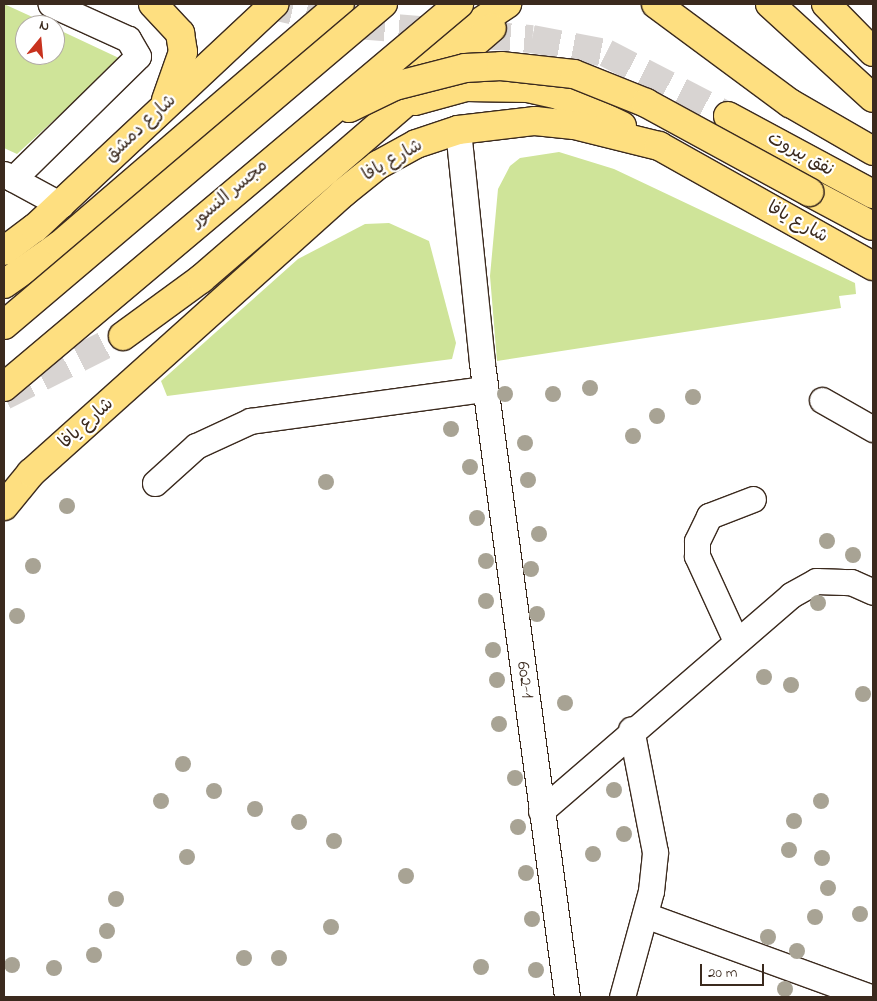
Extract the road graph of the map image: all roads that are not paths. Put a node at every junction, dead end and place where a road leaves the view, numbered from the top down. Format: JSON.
{"nodes":[{"id":1,"x":52,"y":4,"type":"edge"},
{"id":2,"x":153,"y":4,"type":"edge"},
{"id":3,"x":274,"y":4,"type":"edge"},
{"id":4,"x":340,"y":4,"type":"edge"},
{"id":5,"x":382,"y":4,"type":"edge"},
{"id":6,"x":459,"y":4,"type":"edge"},
{"id":7,"x":507,"y":4,"type":"edge"},
{"id":8,"x":520,"y":4,"type":"edge"},
{"id":9,"x":656,"y":4,"type":"edge"},
{"id":10,"x":770,"y":4,"type":"edge"},
{"id":11,"x":826,"y":4,"type":"edge"},
{"id":12,"x":873,"y":52,"type":"edge"},
{"id":13,"x":873,"y":98,"type":"edge"},
{"id":14,"x":402,"y":107,"type":"junction"},
{"id":15,"x":161,"y":110,"type":"junction"},
{"id":16,"x":728,"y":116,"type":"tunnel mouth"},
{"id":17,"x":458,"y":130,"type":"junction"},
{"id":18,"x":296,"y":138,"type":"junction"},
{"id":19,"x":659,"y":146,"type":"junction"},
{"id":20,"x":873,"y":151,"type":"edge"},
{"id":21,"x":8,"y":177,"type":"edge"},
{"id":22,"x":873,"y":194,"type":"edge"},
{"id":23,"x":61,"y":205,"type":"junction"},
{"id":24,"x":873,"y":226,"type":"edge"},
{"id":25,"x":36,"y":228,"type":"junction"},
{"id":26,"x":69,"y":238,"type":"junction"},
{"id":27,"x":4,"y":251,"type":"edge"},
{"id":28,"x":873,"y":266,"type":"edge"},
{"id":29,"x":4,"y":268,"type":"edge"},
{"id":30,"x":4,"y":272,"type":"edge"},
{"id":31,"x":4,"y":284,"type":"edge"},
{"id":32,"x":4,"y":325,"type":"edge"},
{"id":33,"x":123,"y":336,"type":"tunnel mouth"},
{"id":34,"x":4,"y":387,"type":"edge"},
{"id":35,"x":485,"y":389,"type":"junction"},
{"id":36,"x":822,"y":400,"type":"dead end"},
{"id":37,"x":4,"y":402,"type":"edge"},
{"id":38,"x":873,"y":429,"type":"edge"},
{"id":39,"x":155,"y":483,"type":"dead end"},
{"id":40,"x":753,"y":498,"type":"dead end"},
{"id":41,"x":4,"y":506,"type":"edge"},
{"id":42,"x":873,"y":592,"type":"edge"},
{"id":43,"x":736,"y":641,"type":"junction"},
{"id":44,"x":631,"y":729,"type":"junction"},
{"id":45,"x":541,"y":811,"type":"junction"},
{"id":46,"x":645,"y":915,"type":"junction"},
{"id":47,"x":567,"y":997,"type":"edge"},
{"id":48,"x":622,"y":997,"type":"edge"},
{"id":49,"x":870,"y":997,"type":"edge"}],
"edges":[{"from":1,"to":21,"type":"lane"},
{"from":2,"to":15,"type":"main road"},
{"from":3,"to":15,"type":"main road","name":"شارع دمشق"},
{"from":4,"to":26,"type":"main road"},
{"from":5,"to":32,"type":"main road","bridge":true},
{"from":6,"to":18,"type":"main road","name":"مجسر النسور","bridge":true},
{"from":7,"to":37,"type":"main road"},
{"from":8,"to":14,"type":"main road"},
{"from":9,"to":20,"type":"main road"},
{"from":10,"to":13,"type":"main road"},
{"from":11,"to":12,"type":"main road"},
{"from":14,"to":19,"type":"main road"},
{"from":14,"to":33,"type":"main road"},
{"from":15,"to":23,"type":"main road","name":"شارع دمشق"},
{"from":16,"to":22,"type":"main road","name":"نفق بيروت"},
{"from":17,"to":19,"type":"main road","name":"شارع يافا"},
{"from":17,"to":35,"type":"lane","name":"602-1"},
{"from":17,"to":41,"type":"main road","name":"شارع يافا"},
{"from":18,"to":24,"type":"main road","bridge":true},
{"from":18,"to":34,"type":"main road","name":"مجسر النسور","bridge":true},
{"from":19,"to":28,"type":"main road","name":"شارع يافا"},
{"from":21,"to":23,"type":"lane"},
{"from":23,"to":25,"type":"main road","name":"شارع دمشق"},
{"from":25,"to":27,"type":"main road","name":"شارع دمشق"},
{"from":25,"to":29,"type":"main road"},
{"from":26,"to":30,"type":"main road"},
{"from":26,"to":31,"type":"main road"},
{"from":35,"to":39,"type":"lane"},
{"from":35,"to":45,"type":"lane","name":"602-1"},
{"from":36,"to":38,"type":"lane"},
{"from":40,"to":43,"type":"lane"},
{"from":42,"to":43,"type":"lane"},
{"from":43,"to":44,"type":"lane"},
{"from":44,"to":45,"type":"lane"},
{"from":44,"to":46,"type":"lane"},
{"from":45,"to":47,"type":"lane","name":"602-1"},
{"from":46,"to":48,"type":"lane"},
{"from":46,"to":49,"type":"lane"}]}
